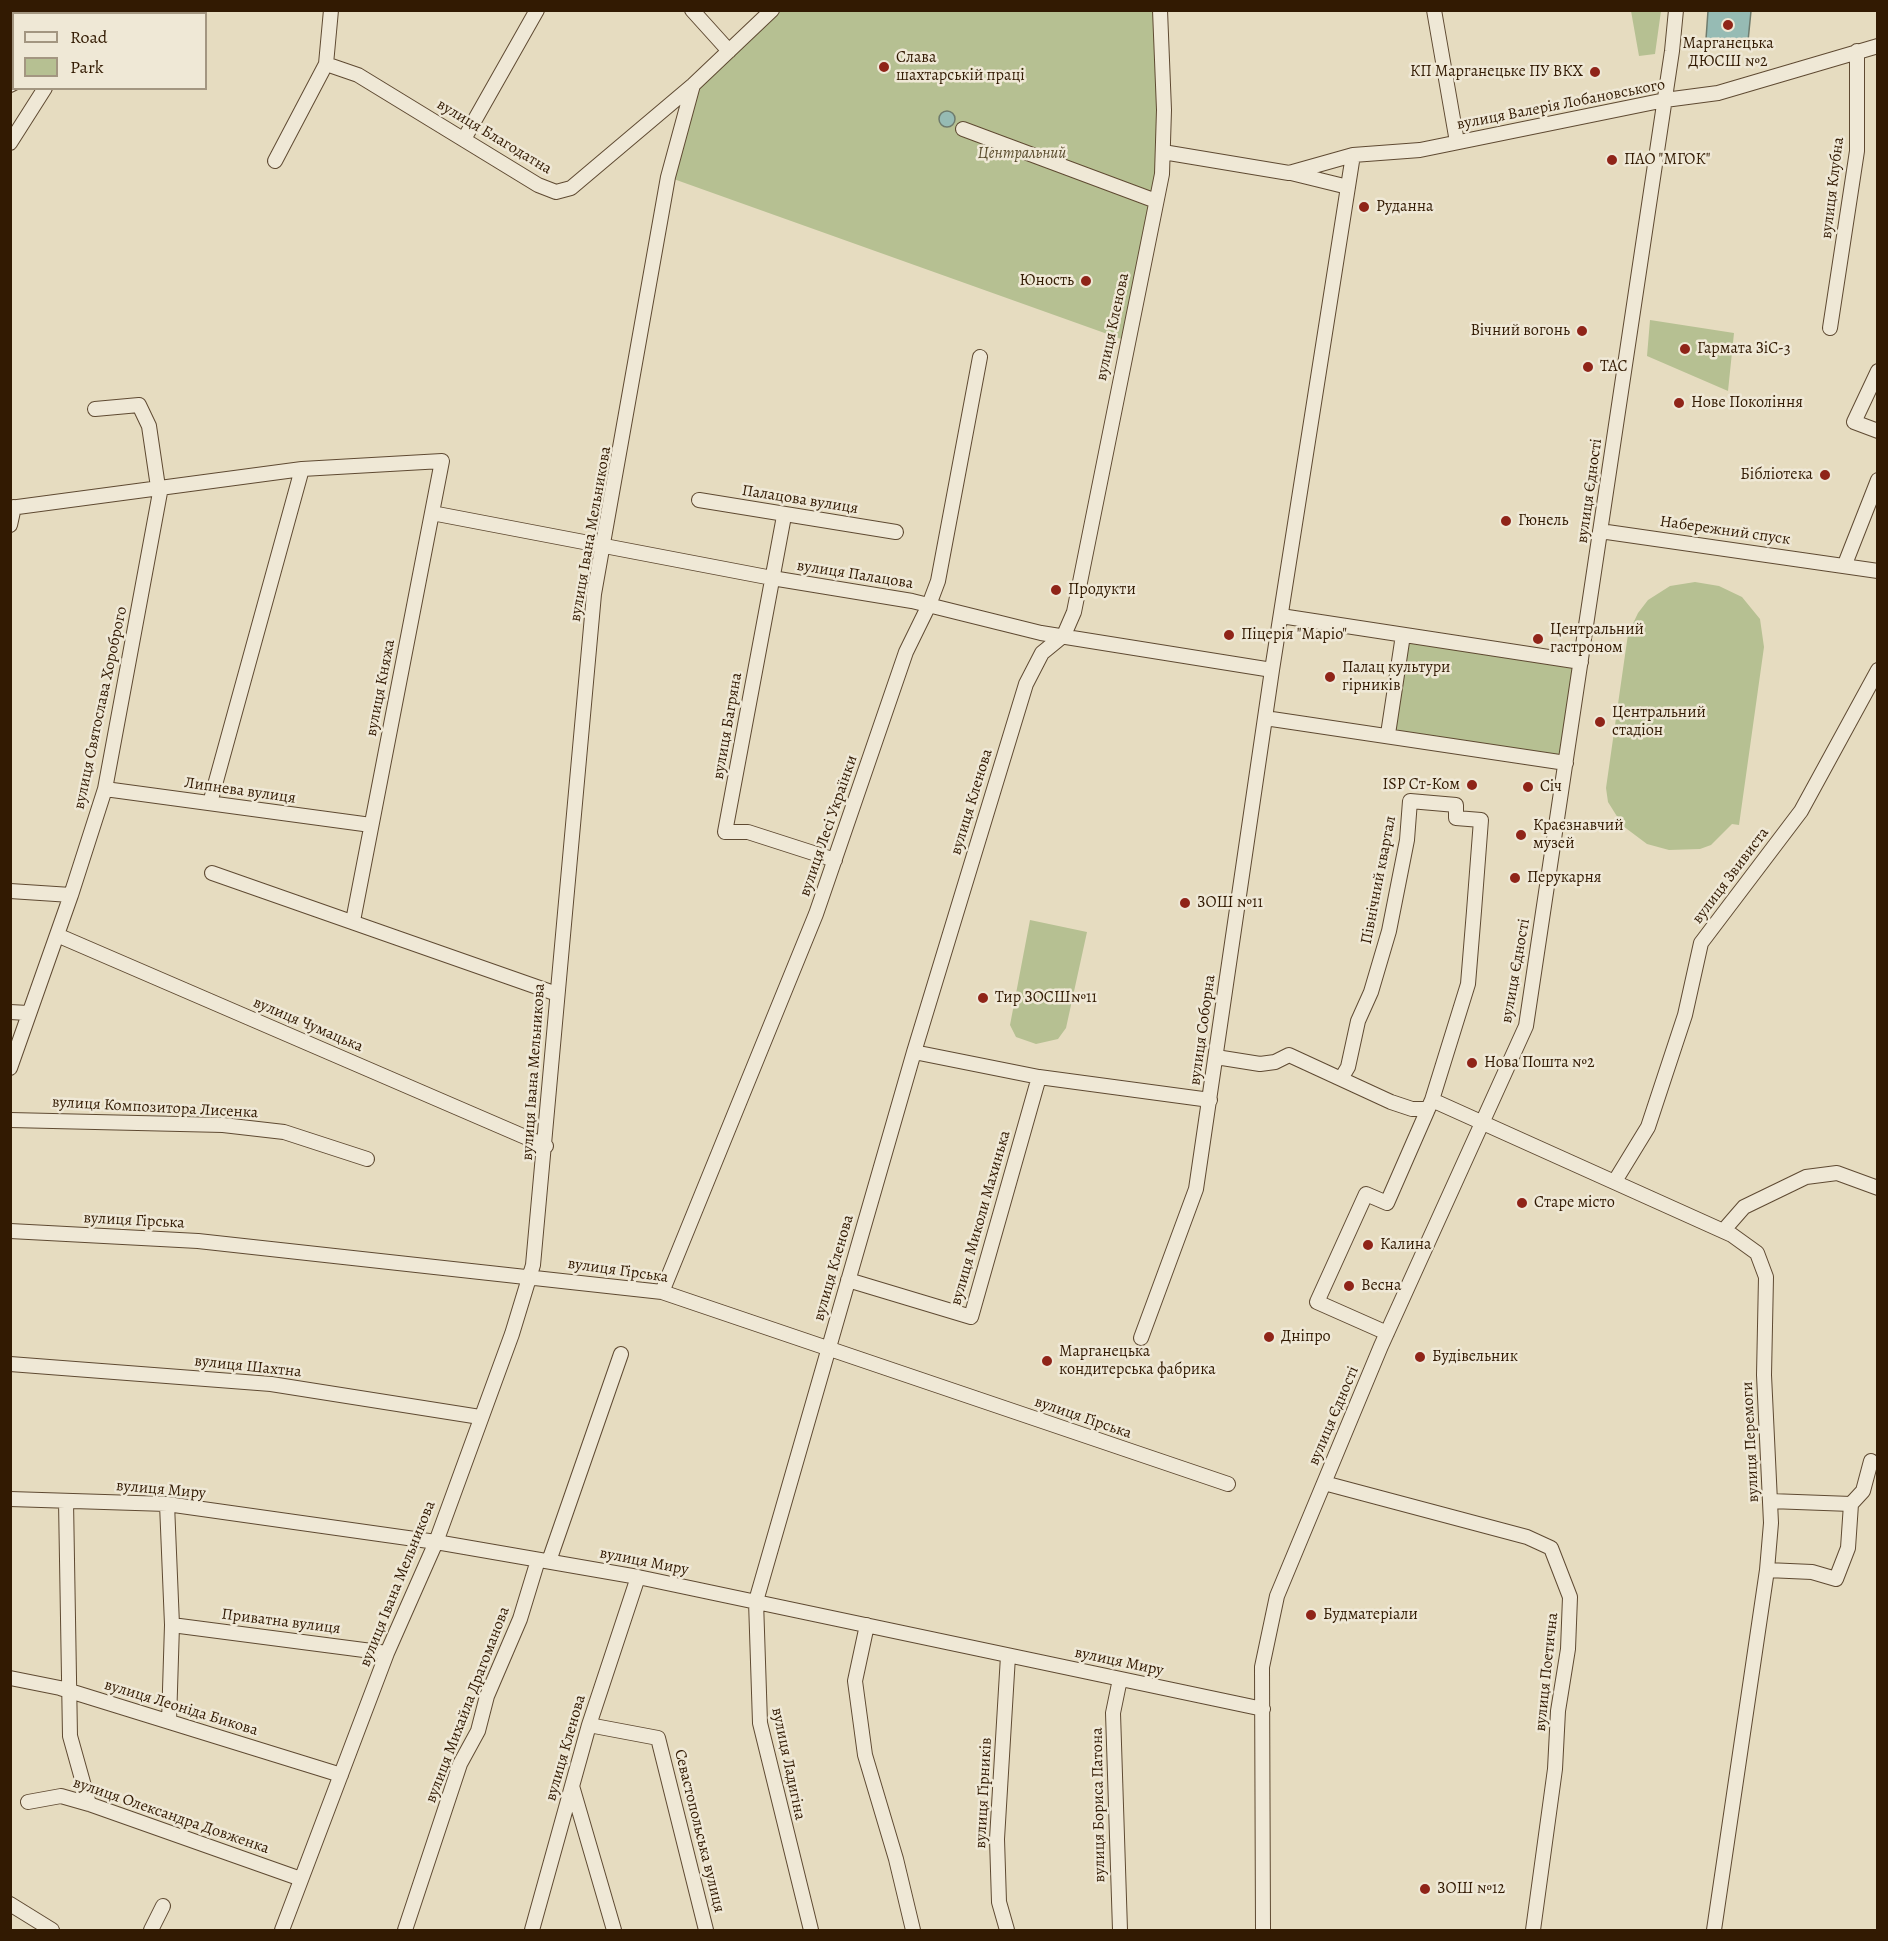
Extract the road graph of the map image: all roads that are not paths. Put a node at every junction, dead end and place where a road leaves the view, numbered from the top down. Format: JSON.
{"nodes":[{"id":1,"x":330,"y":10,"type":"edge"},
{"id":2,"x":537,"y":10,"type":"edge"},
{"id":3,"x":692,"y":10,"type":"edge"},
{"id":4,"x":772,"y":10,"type":"edge"},
{"id":5,"x":1161,"y":10,"type":"edge"},
{"id":6,"x":1434,"y":10,"type":"edge"},
{"id":7,"x":1676,"y":10,"type":"edge"},
{"id":8,"x":1878,"y":46,"type":"edge"},
{"id":9,"x":729,"y":51,"type":"junction"},
{"id":10,"x":1857,"y":51,"type":"junction"},
{"id":11,"x":326,"y":64,"type":"junction"},
{"id":12,"x":693,"y":85,"type":"junction"},
{"id":13,"x":44,"y":90,"type":"edge"},
{"id":14,"x":1665,"y":100,"type":"junction"},
{"id":15,"x":963,"y":129,"type":"dead end"},
{"id":16,"x":464,"y":140,"type":"junction"},
{"id":17,"x":1457,"y":142,"type":"junction"},
{"id":18,"x":10,"y":143,"type":"edge"},
{"id":19,"x":1163,"y":152,"type":"junction"},
{"id":20,"x":1353,"y":155,"type":"junction"},
{"id":21,"x":275,"y":161,"type":"dead end"},
{"id":22,"x":1288,"y":173,"type":"junction"},
{"id":23,"x":1348,"y":187,"type":"junction"},
{"id":24,"x":1156,"y":201,"type":"junction"},
{"id":25,"x":1830,"y":328,"type":"dead end"},
{"id":26,"x":981,"y":357,"type":"dead end"},
{"id":27,"x":1878,"y":371,"type":"edge"},
{"id":28,"x":95,"y":409,"type":"dead end"},
{"id":29,"x":1878,"y":431,"type":"edge"},
{"id":30,"x":302,"y":469,"type":"junction"},
{"id":31,"x":1878,"y":480,"type":"edge"},
{"id":32,"x":160,"y":487,"type":"junction"},
{"id":33,"x":699,"y":500,"type":"dead end"},
{"id":34,"x":12,"y":508,"type":"edge"},
{"id":35,"x":432,"y":513,"type":"junction"},
{"id":36,"x":784,"y":516,"type":"junction"},
{"id":37,"x":10,"y":525,"type":"edge"},
{"id":38,"x":1600,"y":531,"type":"junction"},
{"id":39,"x":896,"y":532,"type":"dead end"},
{"id":40,"x":604,"y":546,"type":"junction"},
{"id":41,"x":1845,"y":564,"type":"junction"},
{"id":42,"x":1878,"y":571,"type":"edge"},
{"id":43,"x":772,"y":578,"type":"junction"},
{"id":44,"x":929,"y":605,"type":"junction"},
{"id":45,"x":1281,"y":616,"type":"junction"},
{"id":46,"x":1064,"y":635,"type":"junction"},
{"id":47,"x":1403,"y":635,"type":"junction"},
{"id":48,"x":1581,"y":662,"type":"junction"},
{"id":49,"x":1878,"y":669,"type":"edge"},
{"id":50,"x":1272,"y":670,"type":"junction"},
{"id":51,"x":1265,"y":718,"type":"junction"},
{"id":52,"x":1388,"y":734,"type":"junction"},
{"id":53,"x":1566,"y":763,"type":"junction"},
{"id":54,"x":105,"y":789,"type":"junction"},
{"id":55,"x":210,"y":803,"type":"junction"},
{"id":56,"x":371,"y":825,"type":"junction"},
{"id":57,"x":835,"y":860,"type":"junction"},
{"id":58,"x":212,"y":873,"type":"dead end"},
{"id":59,"x":10,"y":891,"type":"edge"},
{"id":60,"x":71,"y":895,"type":"junction"},
{"id":61,"x":353,"y":921,"type":"junction"},
{"id":62,"x":57,"y":935,"type":"junction"},
{"id":63,"x":556,"y":994,"type":"junction"},
{"id":64,"x":10,"y":1012,"type":"edge"},
{"id":65,"x":28,"y":1013,"type":"junction"},
{"id":66,"x":914,"y":1052,"type":"junction"},
{"id":67,"x":1216,"y":1057,"type":"junction"},
{"id":68,"x":10,"y":1068,"type":"edge"},
{"id":69,"x":1039,"y":1077,"type":"junction"},
{"id":70,"x":1342,"y":1077,"type":"junction"},
{"id":71,"x":1209,"y":1100,"type":"junction"},
{"id":72,"x":1430,"y":1104,"type":"junction"},
{"id":73,"x":10,"y":1120,"type":"edge"},
{"id":74,"x":1482,"y":1123,"type":"junction"},
{"id":75,"x":546,"y":1146,"type":"junction"},
{"id":76,"x":367,"y":1159,"type":"dead end"},
{"id":77,"x":1615,"y":1181,"type":"junction"},
{"id":78,"x":1878,"y":1188,"type":"edge"},
{"id":79,"x":10,"y":1231,"type":"edge"},
{"id":80,"x":1723,"y":1231,"type":"junction"},
{"id":81,"x":530,"y":1275,"type":"junction"},
{"id":82,"x":848,"y":1280,"type":"junction"},
{"id":83,"x":662,"y":1292,"type":"junction"},
{"id":84,"x":1387,"y":1333,"type":"junction"},
{"id":85,"x":1141,"y":1338,"type":"dead end"},
{"id":86,"x":828,"y":1349,"type":"junction"},
{"id":87,"x":621,"y":1354,"type":"dead end"},
{"id":88,"x":10,"y":1364,"type":"edge"},
{"id":89,"x":480,"y":1417,"type":"junction"},
{"id":90,"x":1871,"y":1461,"type":"dead end"},
{"id":91,"x":1324,"y":1483,"type":"junction"},
{"id":92,"x":1228,"y":1484,"type":"dead end"},
{"id":93,"x":10,"y":1499,"type":"edge"},
{"id":94,"x":66,"y":1501,"type":"junction"},
{"id":95,"x":1770,"y":1501,"type":"junction"},
{"id":96,"x":166,"y":1504,"type":"junction"},
{"id":97,"x":1851,"y":1504,"type":"junction"},
{"id":98,"x":436,"y":1542,"type":"junction"},
{"id":99,"x":544,"y":1560,"type":"junction"},
{"id":100,"x":1767,"y":1570,"type":"junction"},
{"id":101,"x":638,"y":1577,"type":"junction"},
{"id":102,"x":756,"y":1601,"type":"junction"},
{"id":103,"x":172,"y":1625,"type":"junction"},
{"id":104,"x":867,"y":1625,"type":"junction"},
{"id":105,"x":387,"y":1653,"type":"junction"},
{"id":106,"x":1008,"y":1656,"type":"junction"},
{"id":107,"x":10,"y":1678,"type":"edge"},
{"id":108,"x":1120,"y":1679,"type":"junction"},
{"id":109,"x":68,"y":1691,"type":"junction"},
{"id":110,"x":1263,"y":1709,"type":"junction"},
{"id":111,"x":170,"y":1722,"type":"junction"},
{"id":112,"x":589,"y":1725,"type":"junction"},
{"id":113,"x":341,"y":1775,"type":"junction"},
{"id":114,"x":572,"y":1785,"type":"junction"},
{"id":115,"x":28,"y":1802,"type":"dead end"},
{"id":116,"x":89,"y":1804,"type":"junction"},
{"id":117,"x":302,"y":1879,"type":"junction"},
{"id":118,"x":10,"y":1904,"type":"edge"},
{"id":119,"x":163,"y":1906,"type":"dead end"},
{"id":120,"x":52,"y":1930,"type":"edge"},
{"id":121,"x":151,"y":1930,"type":"edge"},
{"id":122,"x":282,"y":1930,"type":"edge"},
{"id":123,"x":405,"y":1930,"type":"edge"},
{"id":124,"x":532,"y":1930,"type":"edge"},
{"id":125,"x":615,"y":1930,"type":"edge"},
{"id":126,"x":706,"y":1930,"type":"edge"},
{"id":127,"x":811,"y":1930,"type":"edge"},
{"id":128,"x":913,"y":1930,"type":"edge"},
{"id":129,"x":1007,"y":1930,"type":"edge"},
{"id":130,"x":1120,"y":1930,"type":"edge"},
{"id":131,"x":1263,"y":1930,"type":"edge"},
{"id":132,"x":1533,"y":1930,"type":"edge"},
{"id":133,"x":1714,"y":1930,"type":"edge"}],
"edges":[{"from":1,"to":11,"type":"street"},
{"from":2,"to":16,"type":"street"},
{"from":3,"to":9,"type":"street"},
{"from":4,"to":9,"type":"street","name":"вулиця Благодатна"},
{"from":5,"to":19,"type":"street","name":"вулиця Кленова"},
{"from":6,"to":17,"type":"street"},
{"from":7,"to":14,"type":"street","name":"вулиця Єдності"},
{"from":8,"to":10,"type":"street","name":"вулиця Валерія Лобановського"},
{"from":9,"to":12,"type":"street","name":"вулиця Благодатна"},
{"from":10,"to":14,"type":"street","name":"вулиця Валерія Лобановського"},
{"from":10,"to":25,"type":"street","name":"вулиця Клубна"},
{"from":11,"to":16,"type":"street","name":"вулиця Благодатна"},
{"from":11,"to":21,"type":"street"},
{"from":12,"to":16,"type":"street","name":"вулиця Благодатна"},
{"from":12,"to":40,"type":"street","name":"вулиця Івана Мельникова"},
{"from":13,"to":18,"type":"street"},
{"from":14,"to":17,"type":"street","name":"вулиця Валерія Лобановського"},
{"from":14,"to":38,"type":"street","name":"вулиця Єдності"},
{"from":15,"to":24,"type":"street"},
{"from":17,"to":20,"type":"street","name":"вулиця Валерія Лобановського"},
{"from":19,"to":22,"type":"street"},
{"from":19,"to":24,"type":"street","name":"вулиця Кленова"},
{"from":20,"to":22,"type":"street","name":"вулиця Валерія Лобановського"},
{"from":20,"to":23,"type":"street","name":"вулиця Соборна"},
{"from":22,"to":23,"type":"street"},
{"from":23,"to":45,"type":"street","name":"вулиця Соборна"},
{"from":24,"to":46,"type":"street","name":"вулиця Кленова"},
{"from":26,"to":44,"type":"street","name":"вулиця Лесі Українки"},
{"from":27,"to":29,"type":"street"},
{"from":28,"to":32,"type":"street","name":"вулиця Святослава Хороброго"},
{"from":30,"to":32,"type":"street"},
{"from":30,"to":35,"type":"street","name":"вулиця Княжа"},
{"from":30,"to":55,"type":"street"},
{"from":31,"to":41,"type":"street"},
{"from":32,"to":34,"type":"street"},
{"from":32,"to":54,"type":"street","name":"вулиця Святослава Хороброго"},
{"from":33,"to":36,"type":"street","name":"Палацова вулиця"},
{"from":34,"to":37,"type":"street"},
{"from":35,"to":40,"type":"street","name":"вулиця Палацова"},
{"from":35,"to":56,"type":"street","name":"вулиця Княжа"},
{"from":36,"to":39,"type":"street","name":"Палацова вулиця"},
{"from":36,"to":43,"type":"street","name":"вулиця Багряна"},
{"from":38,"to":41,"type":"street","name":"Набережний спуск"},
{"from":38,"to":48,"type":"street","name":"вулиця Єдності"},
{"from":40,"to":43,"type":"street","name":"вулиця Палацова"},
{"from":40,"to":63,"type":"street","name":"вулиця Івана Мельникова"},
{"from":41,"to":42,"type":"street","name":"Набережний спуск"},
{"from":43,"to":44,"type":"street","name":"вулиця Палацова"},
{"from":43,"to":57,"type":"street","name":"вулиця Багряна"},
{"from":44,"to":46,"type":"street","name":"вулиця Палацова"},
{"from":44,"to":57,"type":"street","name":"вулиця Лесі Українки"},
{"from":45,"to":47,"type":"street"},
{"from":45,"to":50,"type":"street","name":"вулиця Соборна"},
{"from":46,"to":50,"type":"street","name":"вулиця Палацова"},
{"from":46,"to":66,"type":"street","name":"вулиця Кленова"},
{"from":47,"to":48,"type":"street"},
{"from":47,"to":52,"type":"street"},
{"from":48,"to":53,"type":"street","name":"вулиця Єдності"},
{"from":49,"to":77,"type":"street","name":"вулиця Звивиста"},
{"from":50,"to":51,"type":"street","name":"вулиця Соборна"},
{"from":51,"to":52,"type":"street"},
{"from":51,"to":67,"type":"street","name":"вулиця Соборна"},
{"from":52,"to":53,"type":"street"},
{"from":53,"to":74,"type":"street","name":"вулиця Єдності"},
{"from":54,"to":55,"type":"street","name":"Липнева вулиця"},
{"from":54,"to":60,"type":"street","name":"вулиця Святослава Хороброго"},
{"from":55,"to":56,"type":"street","name":"Липнева вулиця"},
{"from":56,"to":61,"type":"street","name":"вулиця Княжа"},
{"from":57,"to":83,"type":"street","name":"вулиця Лесі Українки"},
{"from":58,"to":61,"type":"street"},
{"from":59,"to":60,"type":"street"},
{"from":60,"to":62,"type":"street","name":"вулиця Святослава Хороброго"},
{"from":61,"to":63,"type":"street"},
{"from":62,"to":65,"type":"street","name":"вулиця Святослава Хороброго"},
{"from":62,"to":75,"type":"street","name":"вулиця Чумацька"},
{"from":63,"to":75,"type":"street","name":"вулиця Івана Мельникова"},
{"from":64,"to":65,"type":"street"},
{"from":65,"to":68,"type":"street","name":"вулиця Святослава Хороброго"},
{"from":66,"to":69,"type":"street"},
{"from":66,"to":82,"type":"street","name":"вулиця Кленова"},
{"from":67,"to":70,"type":"street"},
{"from":67,"to":71,"type":"street","name":"вулиця Соборна"},
{"from":69,"to":71,"type":"street"},
{"from":69,"to":82,"type":"street","name":"вулиця Миколи Махинька"},
{"from":70,"to":72,"type":"street"},
{"from":70,"to":72,"type":"street","name":"Північний квартал"},
{"from":71,"to":85,"type":"street","name":"вулиця Соборна"},
{"from":72,"to":74,"type":"street"},
{"from":72,"to":84,"type":"street","name":"Північний квартал"},
{"from":73,"to":76,"type":"street","name":"вулиця Композитора Лисенка"},
{"from":74,"to":77,"type":"street","name":"вулиця Перемоги"},
{"from":74,"to":84,"type":"street","name":"вулиця Єдності"},
{"from":75,"to":81,"type":"street","name":"вулиця Івана Мельникова"},
{"from":77,"to":80,"type":"street","name":"вулиця Перемоги"},
{"from":78,"to":80,"type":"street"},
{"from":79,"to":81,"type":"street","name":"вулиця Гірська"},
{"from":80,"to":95,"type":"street","name":"вулиця Перемоги"},
{"from":81,"to":83,"type":"street","name":"вулиця Гірська"},
{"from":81,"to":89,"type":"street","name":"вулиця Івана Мельникова"},
{"from":82,"to":86,"type":"street","name":"вулиця Кленова"},
{"from":83,"to":86,"type":"street","name":"вулиця Гірська"},
{"from":84,"to":91,"type":"street","name":"вулиця Єдності"},
{"from":86,"to":92,"type":"street","name":"вулиця Гірська"},
{"from":86,"to":102,"type":"street","name":"вулиця Кленова"},
{"from":87,"to":99,"type":"street","name":"вулиця Михайла Драгоманова"},
{"from":88,"to":89,"type":"street","name":"вулиця Шахтна"},
{"from":89,"to":98,"type":"street","name":"вулиця Івана Мельникова"},
{"from":90,"to":97,"type":"street"},
{"from":91,"to":110,"type":"street","name":"вулиця Єдності"},
{"from":91,"to":132,"type":"street","name":"вулиця Поетична"},
{"from":93,"to":94,"type":"street","name":"вулиця Миру"},
{"from":94,"to":96,"type":"street","name":"вулиця Миру"},
{"from":94,"to":109,"type":"street"},
{"from":95,"to":97,"type":"street"},
{"from":95,"to":100,"type":"street","name":"вулиця Перемоги"},
{"from":96,"to":98,"type":"street","name":"вулиця Миру"},
{"from":96,"to":103,"type":"street"},
{"from":97,"to":100,"type":"street"},
{"from":98,"to":99,"type":"street","name":"вулиця Миру"},
{"from":98,"to":105,"type":"street","name":"вулиця Івана Мельникова"},
{"from":99,"to":101,"type":"street","name":"вулиця Миру"},
{"from":99,"to":123,"type":"street","name":"вулиця Михайла Драгоманова"},
{"from":100,"to":133,"type":"street","name":"вулиця Перемоги"},
{"from":101,"to":102,"type":"street","name":"вулиця Миру"},
{"from":101,"to":112,"type":"street","name":"вулиця Кленова"},
{"from":102,"to":104,"type":"street","name":"вулиця Миру"},
{"from":102,"to":127,"type":"street","name":"вулиця Ладигіна"},
{"from":103,"to":105,"type":"street","name":"Приватна вулиця"},
{"from":103,"to":111,"type":"street"},
{"from":104,"to":106,"type":"street","name":"вулиця Миру"},
{"from":104,"to":128,"type":"street"},
{"from":105,"to":113,"type":"street","name":"вулиця Івана Мельникова"},
{"from":106,"to":108,"type":"street","name":"вулиця Миру"},
{"from":106,"to":129,"type":"street","name":"вулиця Гірників"},
{"from":107,"to":109,"type":"street","name":"вулиця Леоніда Бикова"},
{"from":108,"to":110,"type":"street","name":"вулиця Миру"},
{"from":108,"to":130,"type":"street","name":"вулиця Бориса Патона"},
{"from":109,"to":111,"type":"street","name":"вулиця Леоніда Бикова"},
{"from":109,"to":116,"type":"street"},
{"from":110,"to":131,"type":"street","name":"вулиця Єдності"},
{"from":111,"to":113,"type":"street","name":"вулиця Леоніда Бикова"},
{"from":112,"to":114,"type":"street","name":"вулиця Кленова"},
{"from":112,"to":126,"type":"street","name":"Севастопольська вулиця"},
{"from":113,"to":117,"type":"street","name":"вулиця Івана Мельникова"},
{"from":114,"to":124,"type":"street","name":"вулиця Кленова"},
{"from":114,"to":125,"type":"street"},
{"from":115,"to":116,"type":"street","name":"вулиця Олександра Довженка"},
{"from":116,"to":117,"type":"street","name":"вулиця Олександра Довженка"},
{"from":117,"to":122,"type":"street","name":"вулиця Івана Мельникова"},
{"from":118,"to":120,"type":"street"},
{"from":119,"to":121,"type":"street"}]}
